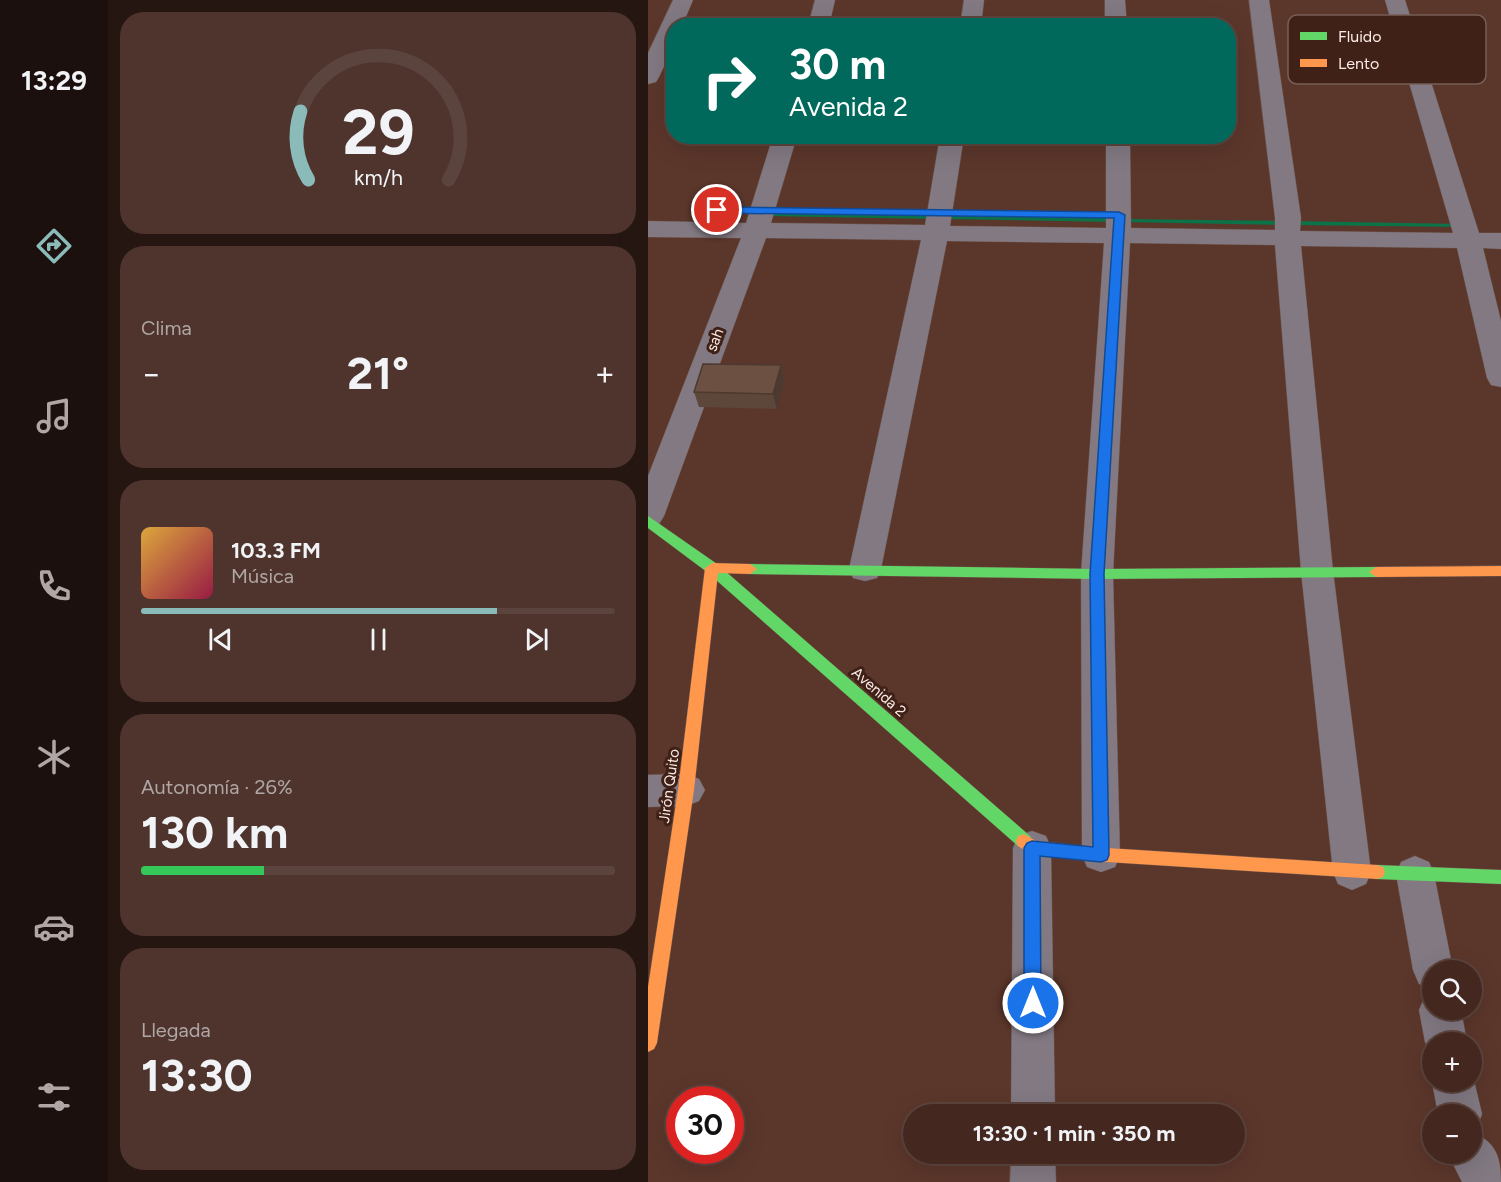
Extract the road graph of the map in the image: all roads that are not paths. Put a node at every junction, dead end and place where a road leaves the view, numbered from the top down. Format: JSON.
{"nodes":[{"id":1,"x":683,"y":0,"type":"edge"},
{"id":2,"x":825,"y":0,"type":"edge"},
{"id":3,"x":974,"y":0,"type":"edge"},
{"id":4,"x":1115,"y":0,"type":"edge"},
{"id":5,"x":1259,"y":0,"type":"edge"},
{"id":6,"x":1395,"y":0,"type":"edge"},
{"id":7,"x":1400,"y":15,"type":"edge"},
{"id":8,"x":675,"y":18,"type":"edge"},
{"id":9,"x":820,"y":18,"type":"edge"},
{"id":10,"x":971,"y":18,"type":"edge"},
{"id":11,"x":1116,"y":18,"type":"edge"},
{"id":12,"x":666,"y":37,"type":"edge"},
{"id":13,"x":648,"y":77,"type":"edge"},
{"id":14,"x":1421,"y":84,"type":"edge"},
{"id":15,"x":783,"y":144,"type":"edge"},
{"id":16,"x":951,"y":144,"type":"edge"},
{"id":17,"x":1118,"y":144,"type":"edge"},
{"id":18,"x":648,"y":209,"type":"edge"},
{"id":19,"x":760,"y":221,"type":"junction"},
{"id":20,"x":1501,"y":221,"type":"edge"},
{"id":21,"x":937,"y":223,"type":"junction"},
{"id":22,"x":1118,"y":226,"type":"junction"},
{"id":23,"x":1288,"y":228,"type":"junction"},
{"id":24,"x":648,"y":229,"type":"edge"},
{"id":25,"x":1466,"y":231,"type":"junction"},
{"id":26,"x":1501,"y":242,"type":"edge"},
{"id":27,"x":1501,"y":378,"type":"edge"},
{"id":28,"x":648,"y":516,"type":"edge"},
{"id":29,"x":648,"y":521,"type":"edge"},
{"id":30,"x":712,"y":568,"type":"junction"},
{"id":31,"x":865,"y":569,"type":"junction"},
{"id":32,"x":1317,"y":571,"type":"junction"},
{"id":33,"x":1501,"y":571,"type":"edge"},
{"id":34,"x":1097,"y":574,"type":"junction"},
{"id":35,"x":686,"y":790,"type":"junction"},
{"id":36,"x":648,"y":791,"type":"edge"},
{"id":37,"x":1032,"y":848,"type":"junction"},
{"id":38,"x":1101,"y":855,"type":"junction"},
{"id":39,"x":1352,"y":872,"type":"junction"},
{"id":40,"x":1415,"y":874,"type":"junction"},
{"id":41,"x":1501,"y":877,"type":"edge"},
{"id":42,"x":1431,"y":960,"type":"edge"},
{"id":43,"x":648,"y":1043,"type":"edge"},
{"id":44,"x":1033,"y":1104,"type":"edge"},
{"id":45,"x":1033,"y":1164,"type":"edge"},
{"id":46,"x":1476,"y":1164,"type":"edge"},
{"id":47,"x":1033,"y":1182,"type":"edge"},
{"id":48,"x":1491,"y":1182,"type":"edge"}],
"edges":[{"from":1,"to":8,"type":"street"},
{"from":2,"to":9,"type":"street"},
{"from":3,"to":10,"type":"street"},
{"from":4,"to":11,"type":"street"},
{"from":5,"to":23,"type":"street"},
{"from":6,"to":7,"type":"street"},
{"from":12,"to":13,"type":"street"},
{"from":14,"to":25,"type":"street"},
{"from":15,"to":19,"type":"street","name":"sah"},
{"from":16,"to":21,"type":"street"},
{"from":17,"to":22,"type":"street"},
{"from":18,"to":19,"type":"street"},
{"from":19,"to":21,"type":"street"},
{"from":19,"to":24,"type":"street"},
{"from":19,"to":28,"type":"street","name":"sah"},
{"from":20,"to":25,"type":"street"},
{"from":21,"to":22,"type":"street"},
{"from":21,"to":31,"type":"street"},
{"from":22,"to":23,"type":"street"},
{"from":22,"to":34,"type":"street"},
{"from":23,"to":25,"type":"street"},
{"from":23,"to":32,"type":"street"},
{"from":25,"to":26,"type":"street"},
{"from":25,"to":27,"type":"street"},
{"from":29,"to":30,"type":"street","name":"Avenida 2"},
{"from":30,"to":31,"type":"street"},
{"from":30,"to":35,"type":"street","name":"Jirón Quito"},
{"from":30,"to":37,"type":"street","name":"Avenida 2"},
{"from":31,"to":34,"type":"street"},
{"from":32,"to":33,"type":"street"},
{"from":32,"to":34,"type":"street"},
{"from":32,"to":39,"type":"street"},
{"from":34,"to":38,"type":"street"},
{"from":35,"to":36,"type":"street"},
{"from":35,"to":43,"type":"street","name":"Jirón Quito"},
{"from":37,"to":38,"type":"street"},
{"from":37,"to":44,"type":"street"},
{"from":38,"to":39,"type":"street"},
{"from":39,"to":40,"type":"street"},
{"from":40,"to":41,"type":"street"},
{"from":40,"to":42,"type":"street"},
{"from":45,"to":47,"type":"street"},
{"from":46,"to":48,"type":"street"}]}
